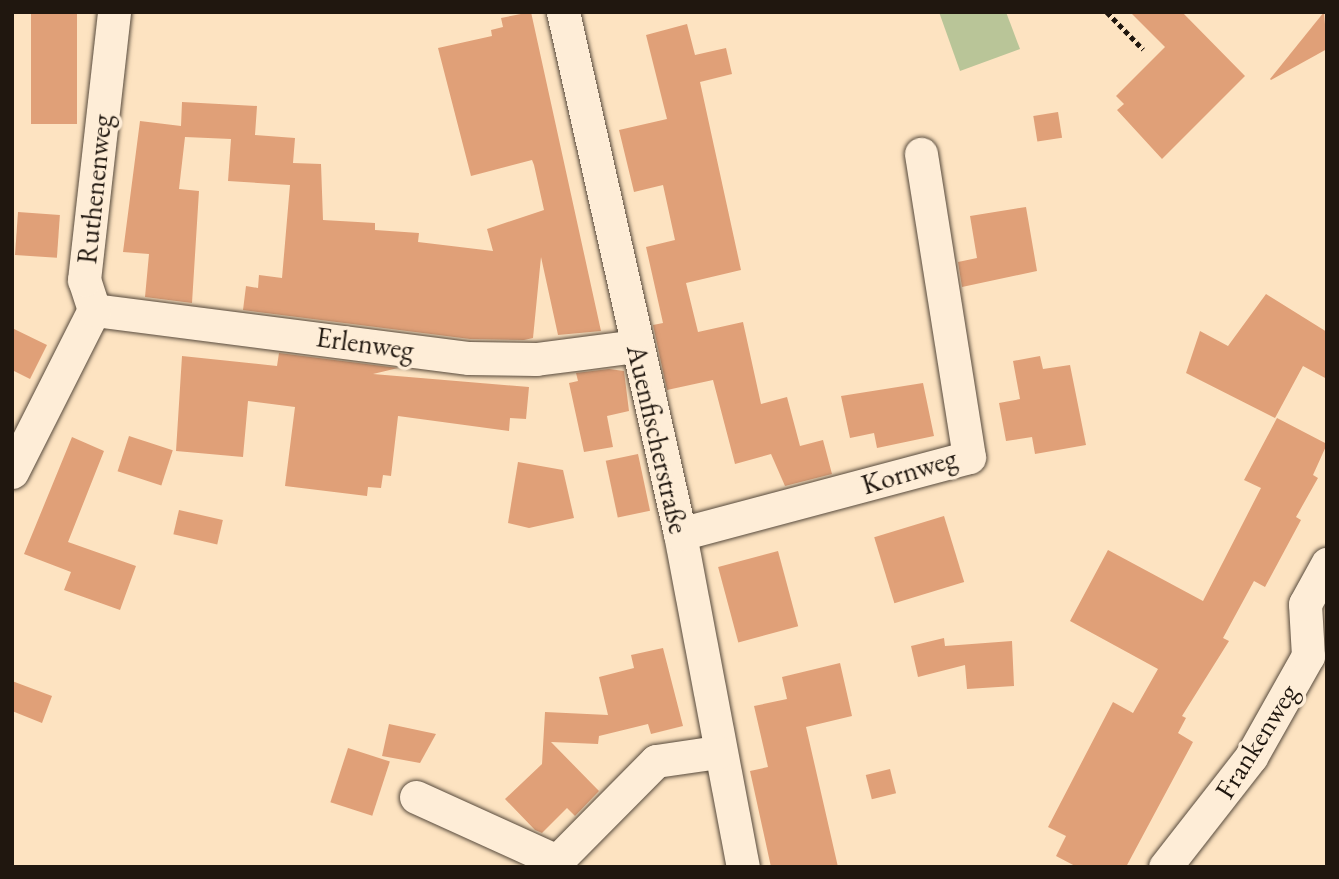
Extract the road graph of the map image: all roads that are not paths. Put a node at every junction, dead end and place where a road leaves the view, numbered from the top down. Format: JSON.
{"nodes":[{"id":1,"x":114,"y":12,"type":"edge"},
{"id":2,"x":563,"y":12,"type":"edge"},
{"id":3,"x":921,"y":154,"type":"dead end"},
{"id":4,"x":94,"y":310,"type":"junction"},
{"id":5,"x":636,"y":346,"type":"junction"},
{"id":6,"x":12,"y":472,"type":"edge"},
{"id":7,"x":680,"y":534,"type":"junction"},
{"id":8,"x":1327,"y":565,"type":"edge"},
{"id":9,"x":718,"y":752,"type":"junction"},
{"id":10,"x":416,"y":797,"type":"dead end"},
{"id":11,"x":553,"y":864,"type":"edge"},
{"id":12,"x":743,"y":867,"type":"edge"},
{"id":13,"x":1165,"y":867,"type":"edge"}],
"edges":[{"from":1,"to":4,"type":"street","name":"Ruthenenweg"},
{"from":2,"to":5,"type":"street","name":"Auenfischerstraße"},
{"from":3,"to":7,"type":"street","name":"Kornweg"},
{"from":4,"to":5,"type":"street","name":"Erlenweg"},
{"from":4,"to":6,"type":"street"},
{"from":5,"to":7,"type":"street","name":"Auenfischerstraße"},
{"from":7,"to":9,"type":"street","name":"Auenfischerstraße"},
{"from":8,"to":13,"type":"street","name":"Frankenweg"},
{"from":9,"to":11,"type":"street"},
{"from":9,"to":12,"type":"street","name":"Auenfischerstraße"},
{"from":10,"to":11,"type":"street"}]}
